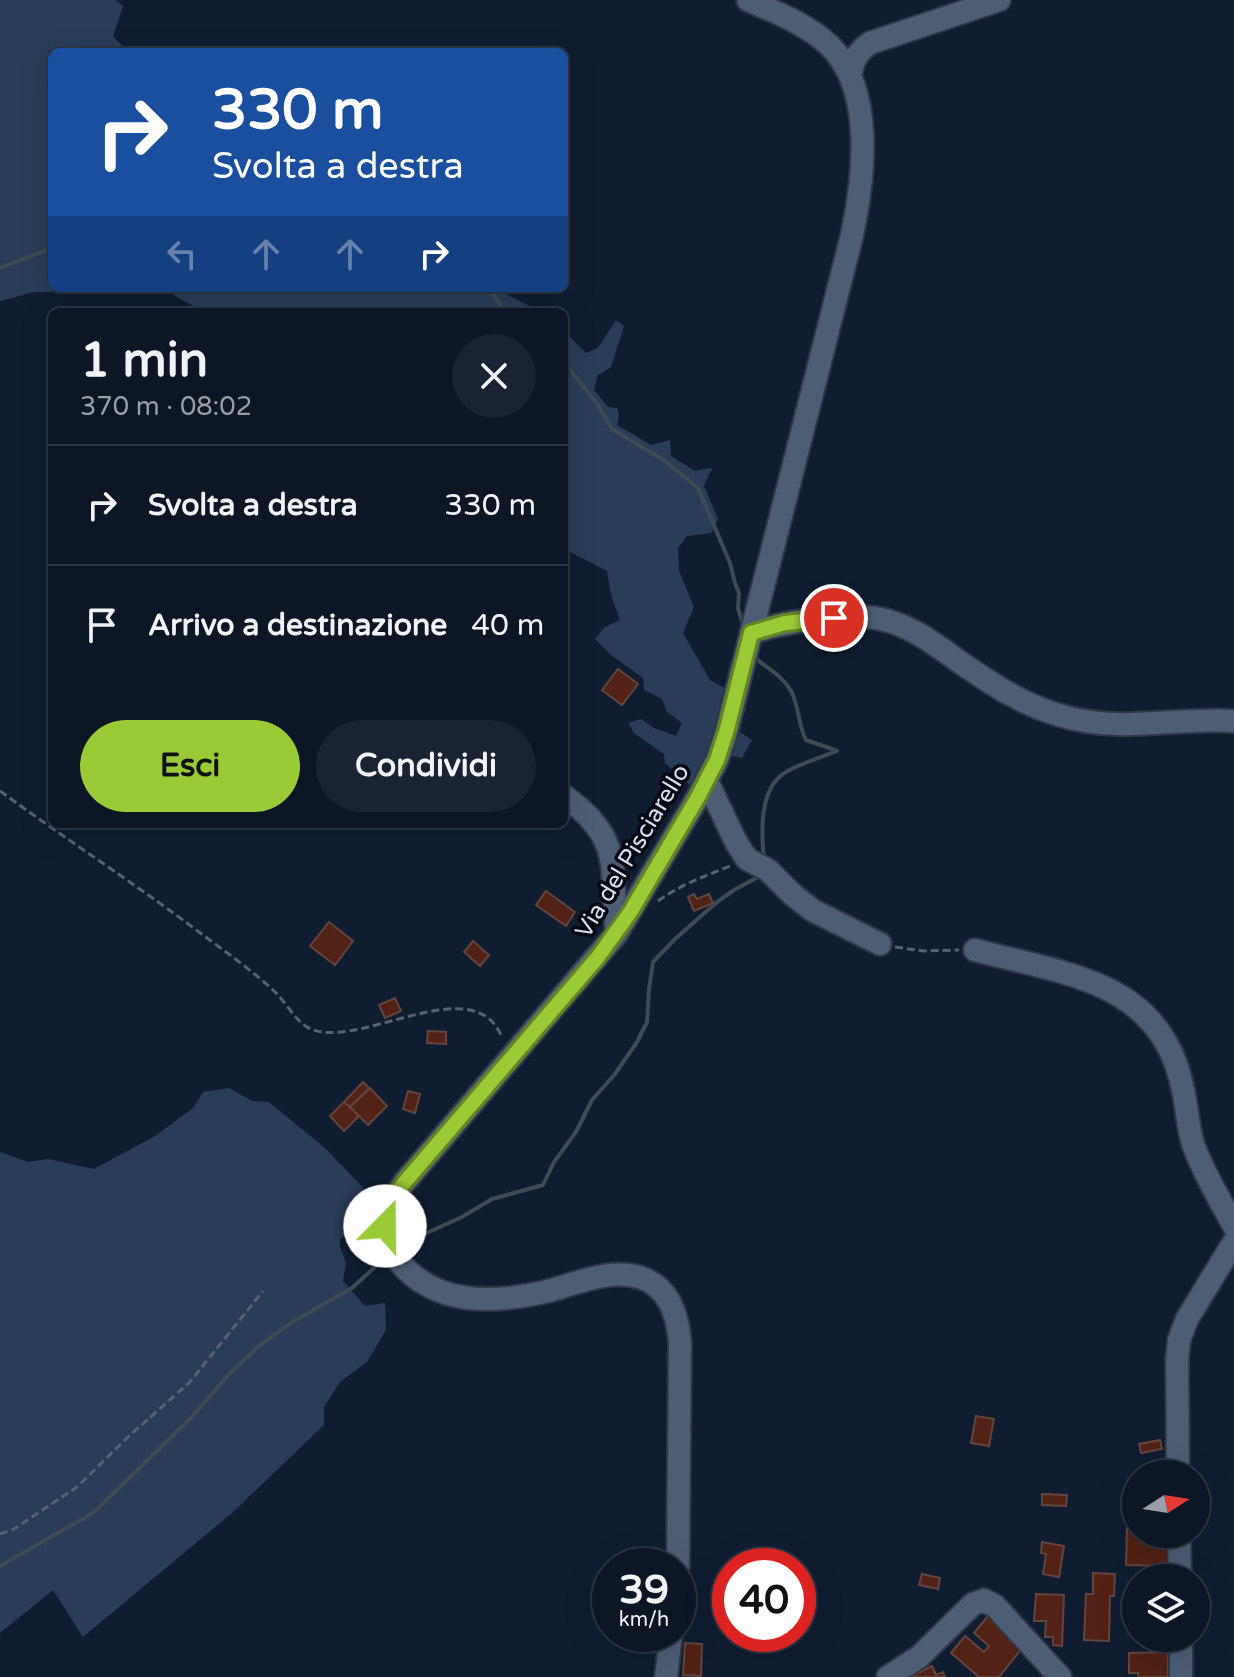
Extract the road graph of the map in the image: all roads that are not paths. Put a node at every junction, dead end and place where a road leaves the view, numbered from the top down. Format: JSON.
{"nodes":[{"id":1,"x":748,"y":0,"type":"edge"},
{"id":2,"x":999,"y":0,"type":"edge"},
{"id":3,"x":850,"y":76,"type":"junction"},
{"id":4,"x":751,"y":633,"type":"junction"},
{"id":5,"x":1234,"y":721,"type":"edge"},
{"id":6,"x":707,"y":781,"type":"junction"},
{"id":7,"x":568,"y":799,"type":"edge"},
{"id":8,"x":617,"y":933,"type":"junction"},
{"id":9,"x":880,"y":944,"type":"road end"},
{"id":10,"x":975,"y":950,"type":"road end"},
{"id":11,"x":1234,"y":1226,"type":"edge"},
{"id":12,"x":1234,"y":1242,"type":"edge"},
{"id":13,"x":1178,"y":1460,"type":"edge"},
{"id":14,"x":678,"y":1548,"type":"edge"},
{"id":15,"x":669,"y":1652,"type":"edge"},
{"id":16,"x":1181,"y":1652,"type":"edge"},
{"id":17,"x":666,"y":1677,"type":"edge"},
{"id":18,"x":888,"y":1677,"type":"edge"},
{"id":19,"x":1060,"y":1677,"type":"edge"},
{"id":20,"x":1181,"y":1677,"type":"edge"}],
"edges":[{"from":1,"to":3,"type":"street","name":"Via del Pisciarello"},
{"from":2,"to":3,"type":"street"},
{"from":3,"to":4,"type":"street","name":"Via del Pisciarello"},
{"from":4,"to":5,"type":"street"},
{"from":4,"to":6,"type":"street","name":"Via del Pisciarello"},
{"from":6,"to":8,"type":"street","name":"Via del Pisciarello"},
{"from":6,"to":9,"type":"street"},
{"from":7,"to":8,"type":"street"},
{"from":8,"to":14,"type":"street","name":"Via del Pisciarello"},
{"from":10,"to":11,"type":"street"},
{"from":12,"to":13,"type":"street"},
{"from":15,"to":17,"type":"street"},
{"from":16,"to":20,"type":"street"},
{"from":18,"to":19,"type":"street"}]}
